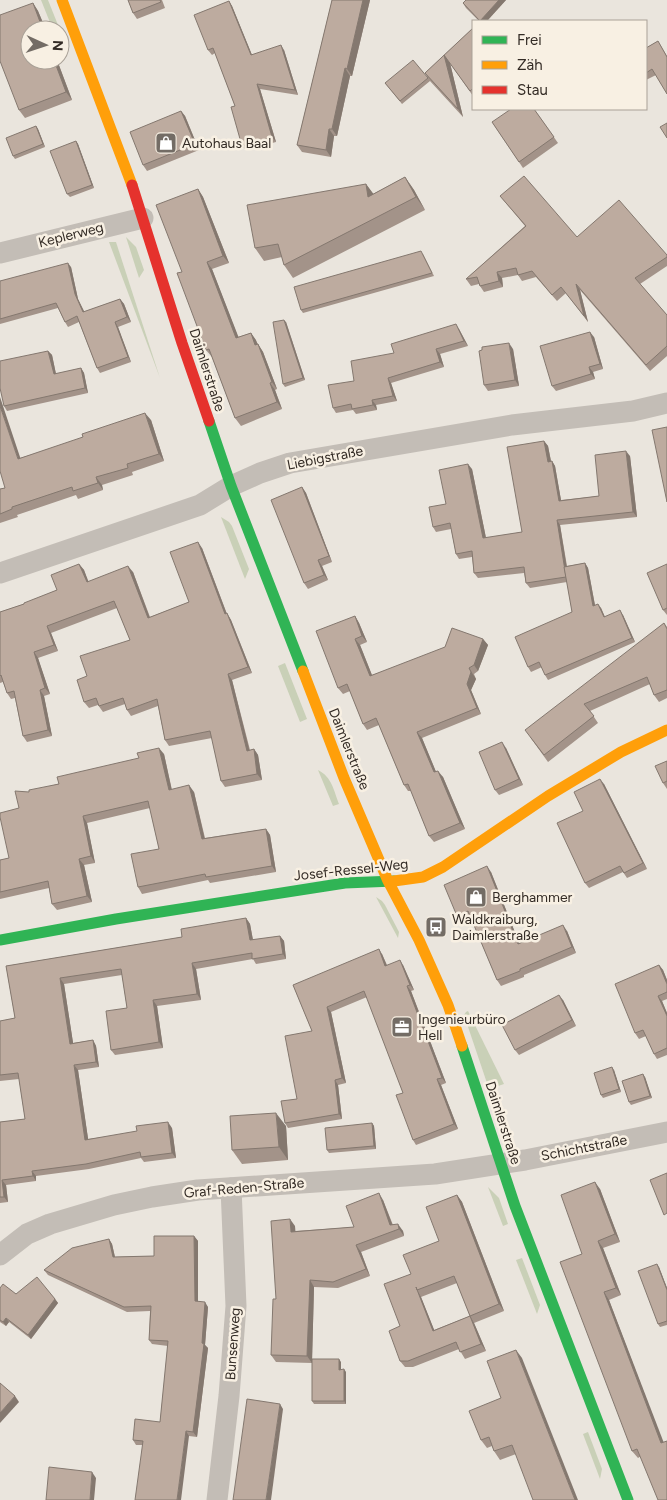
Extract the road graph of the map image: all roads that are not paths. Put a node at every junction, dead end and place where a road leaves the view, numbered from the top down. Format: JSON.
{"nodes":[{"id":1,"x":62,"y":0,"type":"edge"},
{"id":2,"x":143,"y":218,"type":"junction"},
{"id":3,"x":0,"y":253,"type":"edge"},
{"id":4,"x":667,"y":403,"type":"edge"},
{"id":5,"x":231,"y":486,"type":"junction"},
{"id":6,"x":0,"y":573,"type":"edge"},
{"id":7,"x":667,"y":730,"type":"edge"},
{"id":8,"x":388,"y":881,"type":"junction"},
{"id":9,"x":0,"y":940,"type":"edge"},
{"id":10,"x":667,"y":1132,"type":"edge"},
{"id":11,"x":501,"y":1164,"type":"junction"},
{"id":12,"x":232,"y":1188,"type":"junction"},
{"id":13,"x":0,"y":1255,"type":"edge"},
{"id":14,"x":217,"y":1500,"type":"edge"},
{"id":15,"x":628,"y":1500,"type":"edge"}],
"edges":[{"from":1,"to":2,"type":"street","name":"Daimlerstraße"},
{"from":2,"to":3,"type":"street","name":"Keplerweg"},
{"from":2,"to":5,"type":"street","name":"Daimlerstraße"},
{"from":4,"to":5,"type":"street","name":"Liebigstraße"},
{"from":5,"to":6,"type":"street","name":"Liebigstraße"},
{"from":5,"to":8,"type":"street","name":"Daimlerstraße"},
{"from":7,"to":8,"type":"street","name":"Josef-Ressel-Weg"},
{"from":8,"to":9,"type":"street","name":"Josef-Ressel-Weg"},
{"from":8,"to":11,"type":"street","name":"Daimlerstraße"},
{"from":10,"to":11,"type":"street","name":"Schichtstraße"},
{"from":11,"to":12,"type":"street","name":"Graf-Reden-Straße"},
{"from":11,"to":15,"type":"street","name":"Daimlerstraße"},
{"from":12,"to":13,"type":"street","name":"Graf-Reden-Straße"},
{"from":12,"to":14,"type":"street","name":"Bunsenweg"}]}
